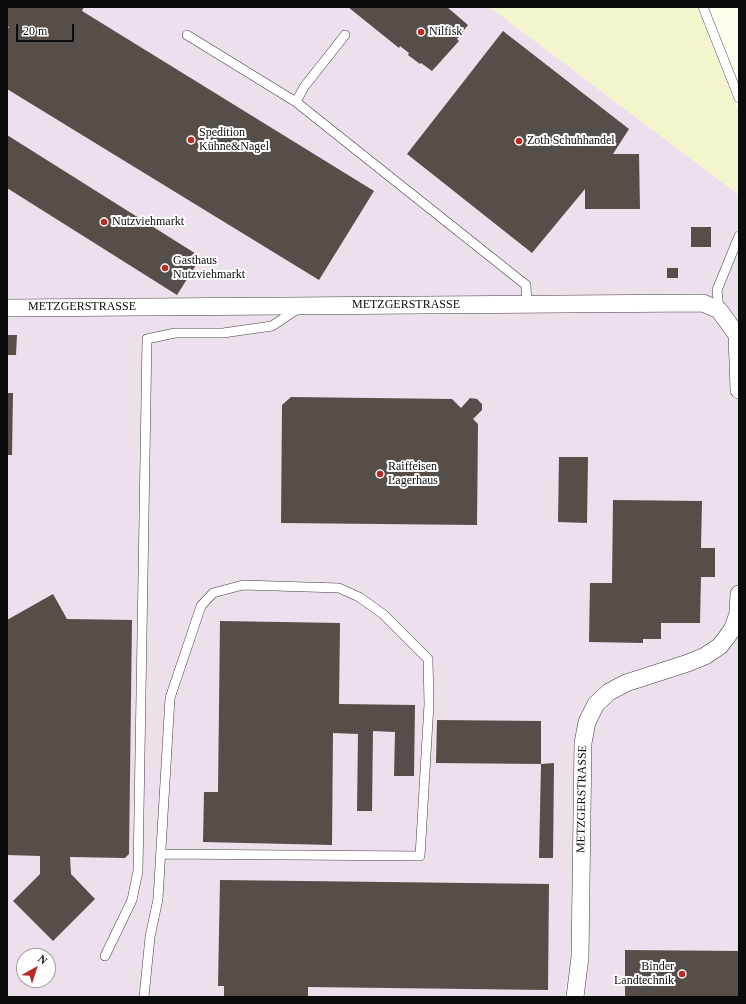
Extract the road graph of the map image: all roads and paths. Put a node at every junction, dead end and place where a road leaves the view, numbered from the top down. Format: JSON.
{"nodes":[{"id":1,"x":703,"y":7,"type":"edge"},
{"id":2,"x":187,"y":35,"type":"dead end"},
{"id":3,"x":345,"y":35,"type":"dead end"},
{"id":4,"x":739,"y":98,"type":"edge"},
{"id":5,"x":296,"y":102,"type":"junction"},
{"id":6,"x":739,"y":236,"type":"edge"},
{"id":7,"x":527,"y":304,"type":"junction"},
{"id":8,"x":301,"y":306,"type":"junction"},
{"id":9,"x":7,"y":308,"type":"edge"},
{"id":10,"x":718,"y":310,"type":"junction"},
{"id":11,"x":739,"y":390,"type":"edge"},
{"id":12,"x":739,"y":594,"type":"edge"},
{"id":13,"x":161,"y":854,"type":"junction"},
{"id":14,"x":105,"y":956,"type":"dead end"},
{"id":15,"x":144,"y":997,"type":"edge"},
{"id":16,"x":575,"y":997,"type":"edge"}],
"edges":[{"from":1,"to":4,"type":"lane"},
{"from":2,"to":5,"type":"lane"},
{"from":3,"to":5,"type":"lane"},
{"from":5,"to":7,"type":"lane"},
{"from":6,"to":10,"type":"lane"},
{"from":7,"to":8,"type":"street","name":"METZGERSTRASSE"},
{"from":7,"to":10,"type":"street","name":"METZGERSTRASSE"},
{"from":8,"to":9,"type":"street","name":"METZGERSTRASSE"},
{"from":8,"to":14,"type":"lane"},
{"from":10,"to":11,"type":"street","name":"METZGERSTRASSE"},
{"from":12,"to":16,"type":"street","name":"METZGERSTRASSE"},
{"from":13,"to":13,"type":"lane"},
{"from":13,"to":15,"type":"lane"}]}
